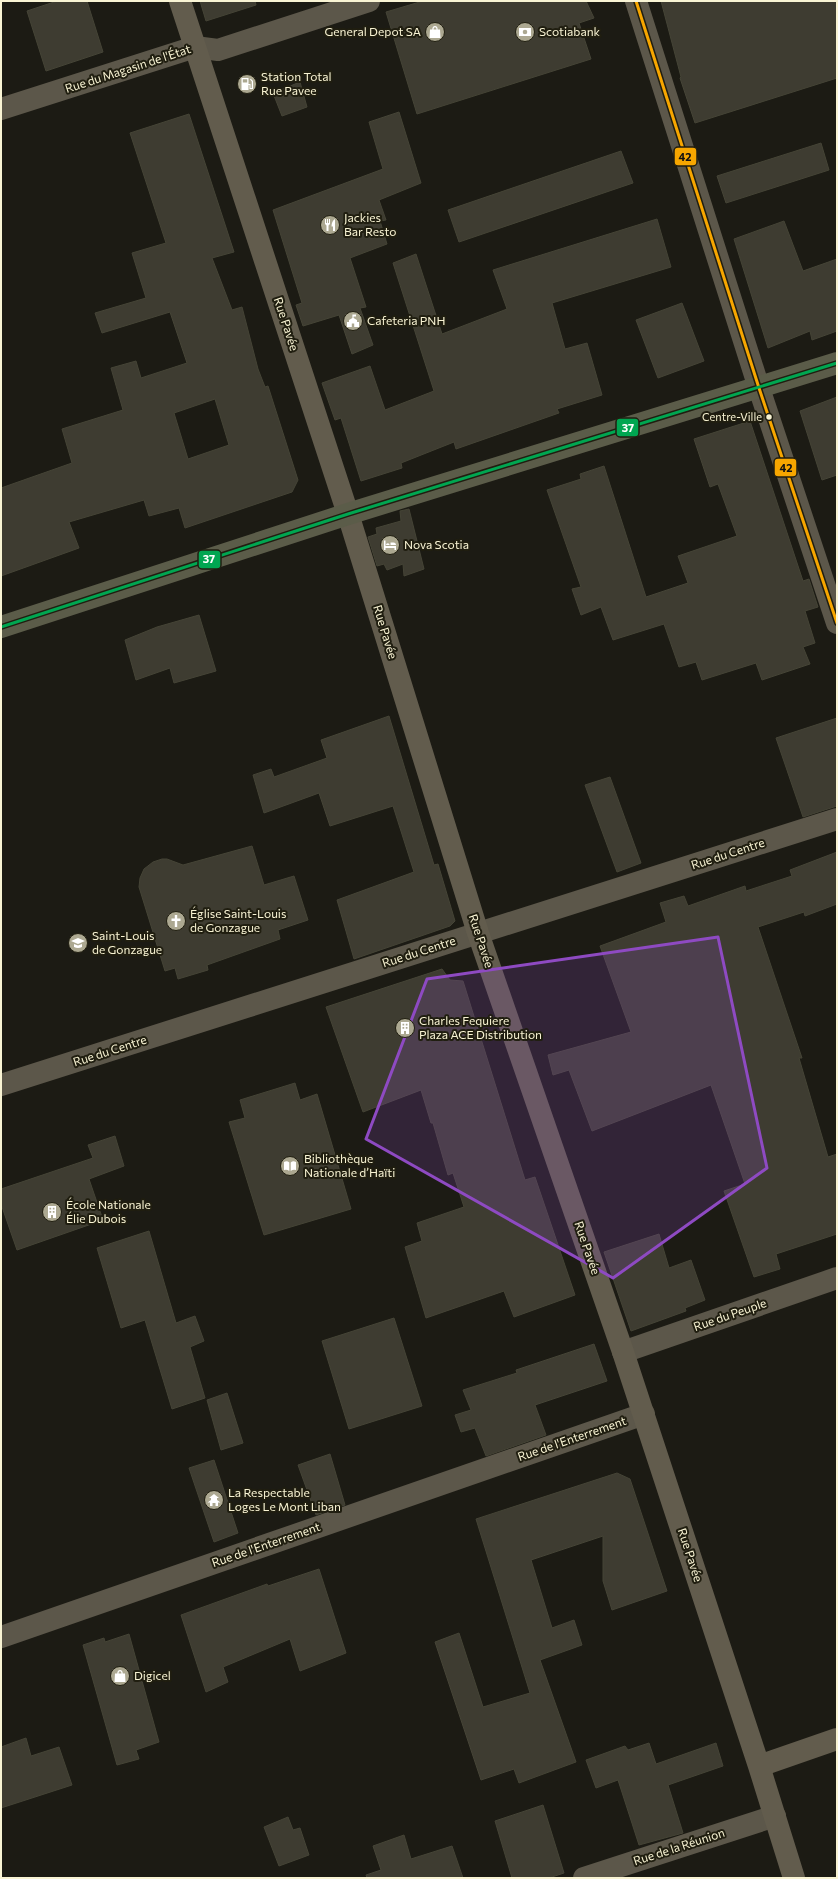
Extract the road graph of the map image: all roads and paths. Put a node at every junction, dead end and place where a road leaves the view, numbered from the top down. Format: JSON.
{"nodes":[{"id":1,"x":180,"y":1,"type":"edge"},
{"id":2,"x":369,"y":1,"type":"edge"},
{"id":3,"x":636,"y":1,"type":"edge"},
{"id":4,"x":195,"y":47,"type":"junction"},
{"id":5,"x":1,"y":109,"type":"edge"},
{"id":6,"x":837,"y":363,"type":"edge"},
{"id":7,"x":759,"y":388,"type":"junction"},
{"id":8,"x":348,"y":514,"type":"junction"},
{"id":9,"x":837,"y":623,"type":"edge"},
{"id":10,"x":1,"y":627,"type":"edge"},
{"id":11,"x":837,"y":819,"type":"edge"},
{"id":12,"x":478,"y":933,"type":"junction"},
{"id":13,"x":1,"y":1085,"type":"edge"},
{"id":14,"x":837,"y":1278,"type":"edge"},
{"id":15,"x":623,"y":1352,"type":"junction"},
{"id":16,"x":644,"y":1414,"type":"junction"},
{"id":17,"x":1,"y":1637,"type":"edge"},
{"id":18,"x":837,"y":1739,"type":"edge"},
{"id":19,"x":759,"y":1766,"type":"junction"},
{"id":20,"x":775,"y":1816,"type":"junction"},
{"id":21,"x":584,"y":1878,"type":"edge"},
{"id":22,"x":794,"y":1878,"type":"edge"}],
"edges":[{"from":1,"to":4,"type":"main road","name":"Rue Pavée"},
{"from":2,"to":4,"type":"street","name":"Rue du Magasin de l'État"},
{"from":3,"to":7,"type":"street"},
{"from":4,"to":5,"type":"street","name":"Rue du Magasin de l'État"},
{"from":4,"to":8,"type":"main road","name":"Rue Pavée"},
{"from":6,"to":7,"type":"main road"},
{"from":7,"to":8,"type":"main road"},
{"from":7,"to":9,"type":"street"},
{"from":8,"to":10,"type":"main road"},
{"from":8,"to":12,"type":"main road","name":"Rue Pavée"},
{"from":11,"to":12,"type":"street","name":"Rue du Centre"},
{"from":12,"to":13,"type":"street","name":"Rue du Centre"},
{"from":12,"to":15,"type":"main road","name":"Rue Pavée"},
{"from":14,"to":15,"type":"street","name":"Rue du Peuple"},
{"from":15,"to":16,"type":"main road","name":"Rue Pavée"},
{"from":16,"to":17,"type":"street","name":"Rue de l'Enterrement"},
{"from":16,"to":19,"type":"main road","name":"Rue Pavée"},
{"from":18,"to":19,"type":"main road"},
{"from":19,"to":20,"type":"main road","name":"Rue Pavée"},
{"from":20,"to":21,"type":"street","name":"Rue de la Réunion"},
{"from":20,"to":22,"type":"main road","name":"Rue Pavée"}]}
